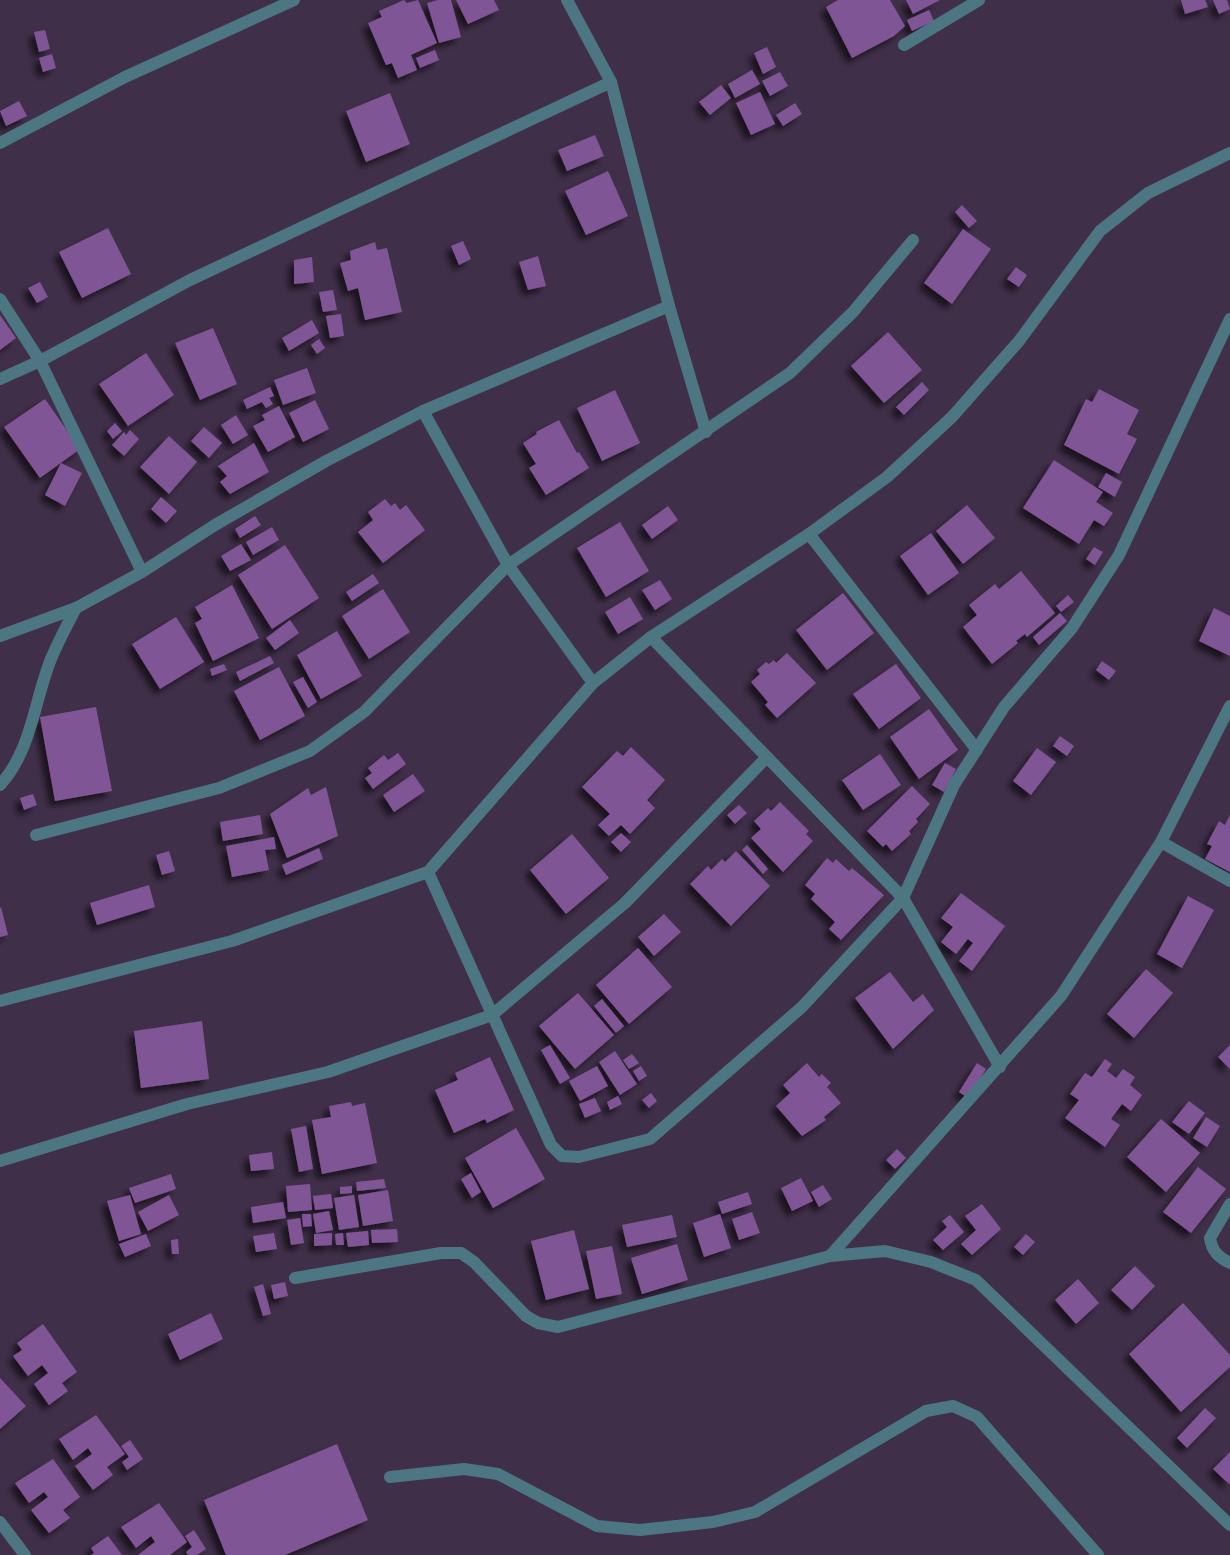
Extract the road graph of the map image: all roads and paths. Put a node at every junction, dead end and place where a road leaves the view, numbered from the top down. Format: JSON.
{"nodes":[{"id":1,"x":294,"y":0,"type":"edge"},
{"id":2,"x":567,"y":0,"type":"edge"},
{"id":3,"x":979,"y":0,"type":"edge"},
{"id":4,"x":904,"y":45,"type":"dead end"},
{"id":5,"x":611,"y":82,"type":"junction"},
{"id":6,"x":0,"y":143,"type":"edge"},
{"id":7,"x":1230,"y":153,"type":"edge"},
{"id":8,"x":913,"y":240,"type":"dead end"},
{"id":9,"x":0,"y":299,"type":"edge"},
{"id":10,"x":669,"y":306,"type":"junction"},
{"id":11,"x":1230,"y":319,"type":"edge"},
{"id":12,"x":40,"y":361,"type":"junction"},
{"id":13,"x":0,"y":379,"type":"edge"},
{"id":14,"x":423,"y":411,"type":"junction"},
{"id":15,"x":706,"y":432,"type":"junction"},
{"id":16,"x":809,"y":534,"type":"junction"},
{"id":17,"x":508,"y":565,"type":"junction"},
{"id":18,"x":142,"y":572,"type":"junction"},
{"id":19,"x":76,"y":608,"type":"junction"},
{"id":20,"x":0,"y":636,"type":"edge"},
{"id":21,"x":651,"y":637,"type":"junction"},
{"id":22,"x":593,"y":683,"type":"junction"},
{"id":23,"x":1230,"y":706,"type":"edge"},
{"id":24,"x":977,"y":750,"type":"junction"},
{"id":25,"x":767,"y":758,"type":"junction"},
{"id":26,"x":0,"y":785,"type":"edge"},
{"id":27,"x":36,"y":835,"type":"dead end"},
{"id":28,"x":1161,"y":842,"type":"junction"},
{"id":29,"x":428,"y":872,"type":"junction"},
{"id":30,"x":1230,"y":881,"type":"edge"},
{"id":31,"x":903,"y":898,"type":"junction"},
{"id":32,"x":0,"y":1000,"type":"edge"},
{"id":33,"x":492,"y":1015,"type":"junction"},
{"id":34,"x":1000,"y":1067,"type":"junction"},
{"id":35,"x":0,"y":1161,"type":"edge"},
{"id":36,"x":1230,"y":1204,"type":"edge"},
{"id":37,"x":830,"y":1256,"type":"junction"},
{"id":38,"x":1230,"y":1263,"type":"edge"},
{"id":39,"x":295,"y":1278,"type":"dead end"},
{"id":40,"x":390,"y":1477,"type":"dead end"},
{"id":41,"x":0,"y":1522,"type":"edge"},
{"id":42,"x":1230,"y":1525,"type":"edge"},
{"id":43,"x":25,"y":1555,"type":"edge"},
{"id":44,"x":1098,"y":1555,"type":"edge"}],
"edges":[{"from":1,"to":6,"type":"street"},
{"from":2,"to":5,"type":"street"},
{"from":3,"to":4,"type":"street"},
{"from":5,"to":10,"type":"street"},
{"from":5,"to":12,"type":"street"},
{"from":7,"to":16,"type":"street"},
{"from":8,"to":15,"type":"street"},
{"from":9,"to":12,"type":"street"},
{"from":10,"to":14,"type":"street"},
{"from":10,"to":15,"type":"street"},
{"from":11,"to":24,"type":"street"},
{"from":12,"to":13,"type":"street"},
{"from":12,"to":18,"type":"street"},
{"from":14,"to":17,"type":"street"},
{"from":14,"to":18,"type":"street"},
{"from":15,"to":17,"type":"street"},
{"from":16,"to":21,"type":"street"},
{"from":16,"to":24,"type":"street"},
{"from":17,"to":22,"type":"street"},
{"from":17,"to":27,"type":"street"},
{"from":18,"to":19,"type":"street"},
{"from":19,"to":20,"type":"street"},
{"from":19,"to":26,"type":"street"},
{"from":21,"to":22,"type":"street"},
{"from":21,"to":25,"type":"street"},
{"from":22,"to":29,"type":"street"},
{"from":23,"to":28,"type":"street"},
{"from":24,"to":31,"type":"street"},
{"from":25,"to":31,"type":"street"},
{"from":25,"to":33,"type":"street"},
{"from":28,"to":30,"type":"street"},
{"from":28,"to":34,"type":"street"},
{"from":29,"to":32,"type":"street"},
{"from":29,"to":33,"type":"street"},
{"from":31,"to":33,"type":"street"},
{"from":31,"to":34,"type":"street"},
{"from":33,"to":35,"type":"street"},
{"from":34,"to":37,"type":"street"},
{"from":36,"to":38,"type":"street"},
{"from":37,"to":39,"type":"street"},
{"from":37,"to":42,"type":"street"},
{"from":40,"to":44,"type":"street"},
{"from":41,"to":43,"type":"street"}]}
